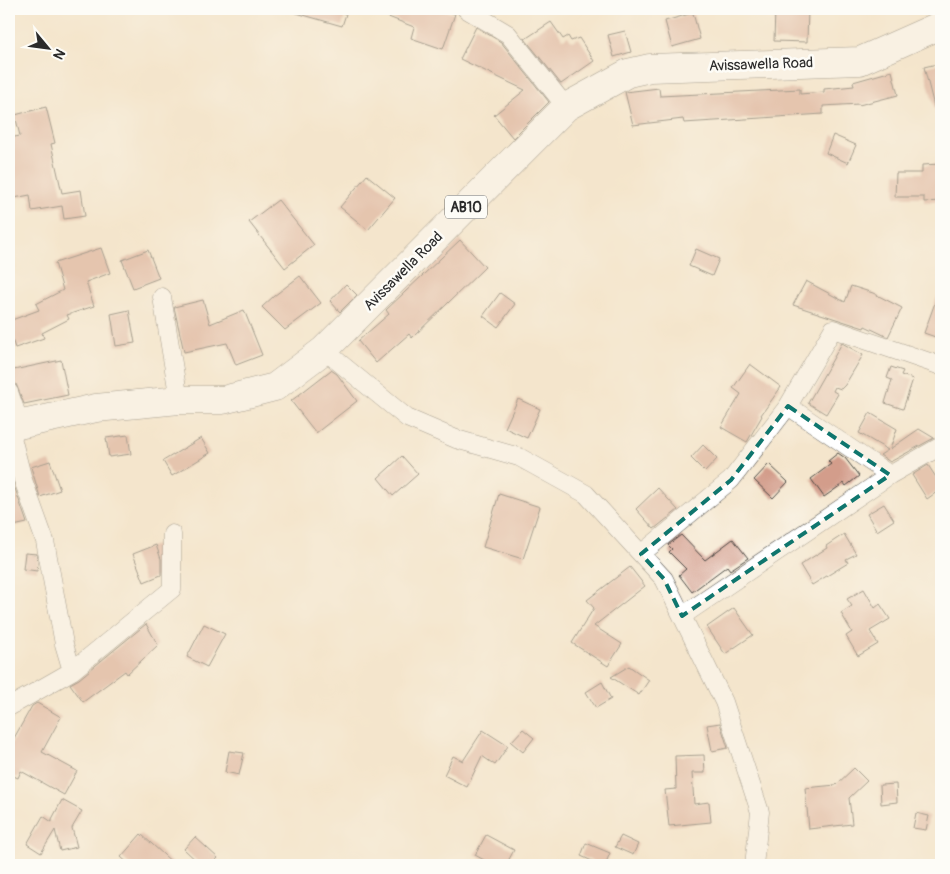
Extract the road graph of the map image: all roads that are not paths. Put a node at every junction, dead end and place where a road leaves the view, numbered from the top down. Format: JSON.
{"nodes":[{"id":1,"x":466,"y":9,"type":"edge"},
{"id":2,"x":941,"y":25,"type":"edge"},
{"id":3,"x":566,"y":107,"type":"junction"},
{"id":4,"x":162,"y":297,"type":"dead end"},
{"id":5,"x":324,"y":350,"type":"junction"},
{"id":6,"x":941,"y":366,"type":"edge"},
{"id":7,"x":9,"y":392,"type":"edge"},
{"id":8,"x":179,"y":400,"type":"junction"},
{"id":9,"x":788,"y":406,"type":"junction"},
{"id":10,"x":13,"y":426,"type":"edge"},
{"id":11,"x":941,"y":446,"type":"edge"},
{"id":12,"x":890,"y":475,"type":"junction"},
{"id":13,"x":172,"y":534,"type":"dead end"},
{"id":14,"x":641,"y":554,"type":"junction"},
{"id":15,"x":682,"y":616,"type":"junction"},
{"id":16,"x":72,"y":671,"type":"junction"},
{"id":17,"x":9,"y":707,"type":"edge"},
{"id":18,"x":754,"y":865,"type":"edge"}],
"edges":[{"from":1,"to":3,"type":"street"},
{"from":2,"to":3,"type":"main road","name":"Avissawella Road","number":"AB10"},
{"from":3,"to":5,"type":"main road","name":"Avissawella Road","number":"AB10"},
{"from":4,"to":8,"type":"street"},
{"from":5,"to":8,"type":"main road","name":"Avissawella Road","number":"AB10"},
{"from":5,"to":14,"type":"street"},
{"from":6,"to":9,"type":"street"},
{"from":7,"to":10,"type":"street"},
{"from":8,"to":10,"type":"main road","name":"Avissawella Road","number":"AB10"},
{"from":9,"to":12,"type":"street"},
{"from":9,"to":14,"type":"street"},
{"from":10,"to":16,"type":"street"},
{"from":11,"to":12,"type":"street"},
{"from":12,"to":15,"type":"street"},
{"from":13,"to":16,"type":"street"},
{"from":14,"to":15,"type":"street"},
{"from":15,"to":18,"type":"street"},
{"from":16,"to":17,"type":"street"}]}
